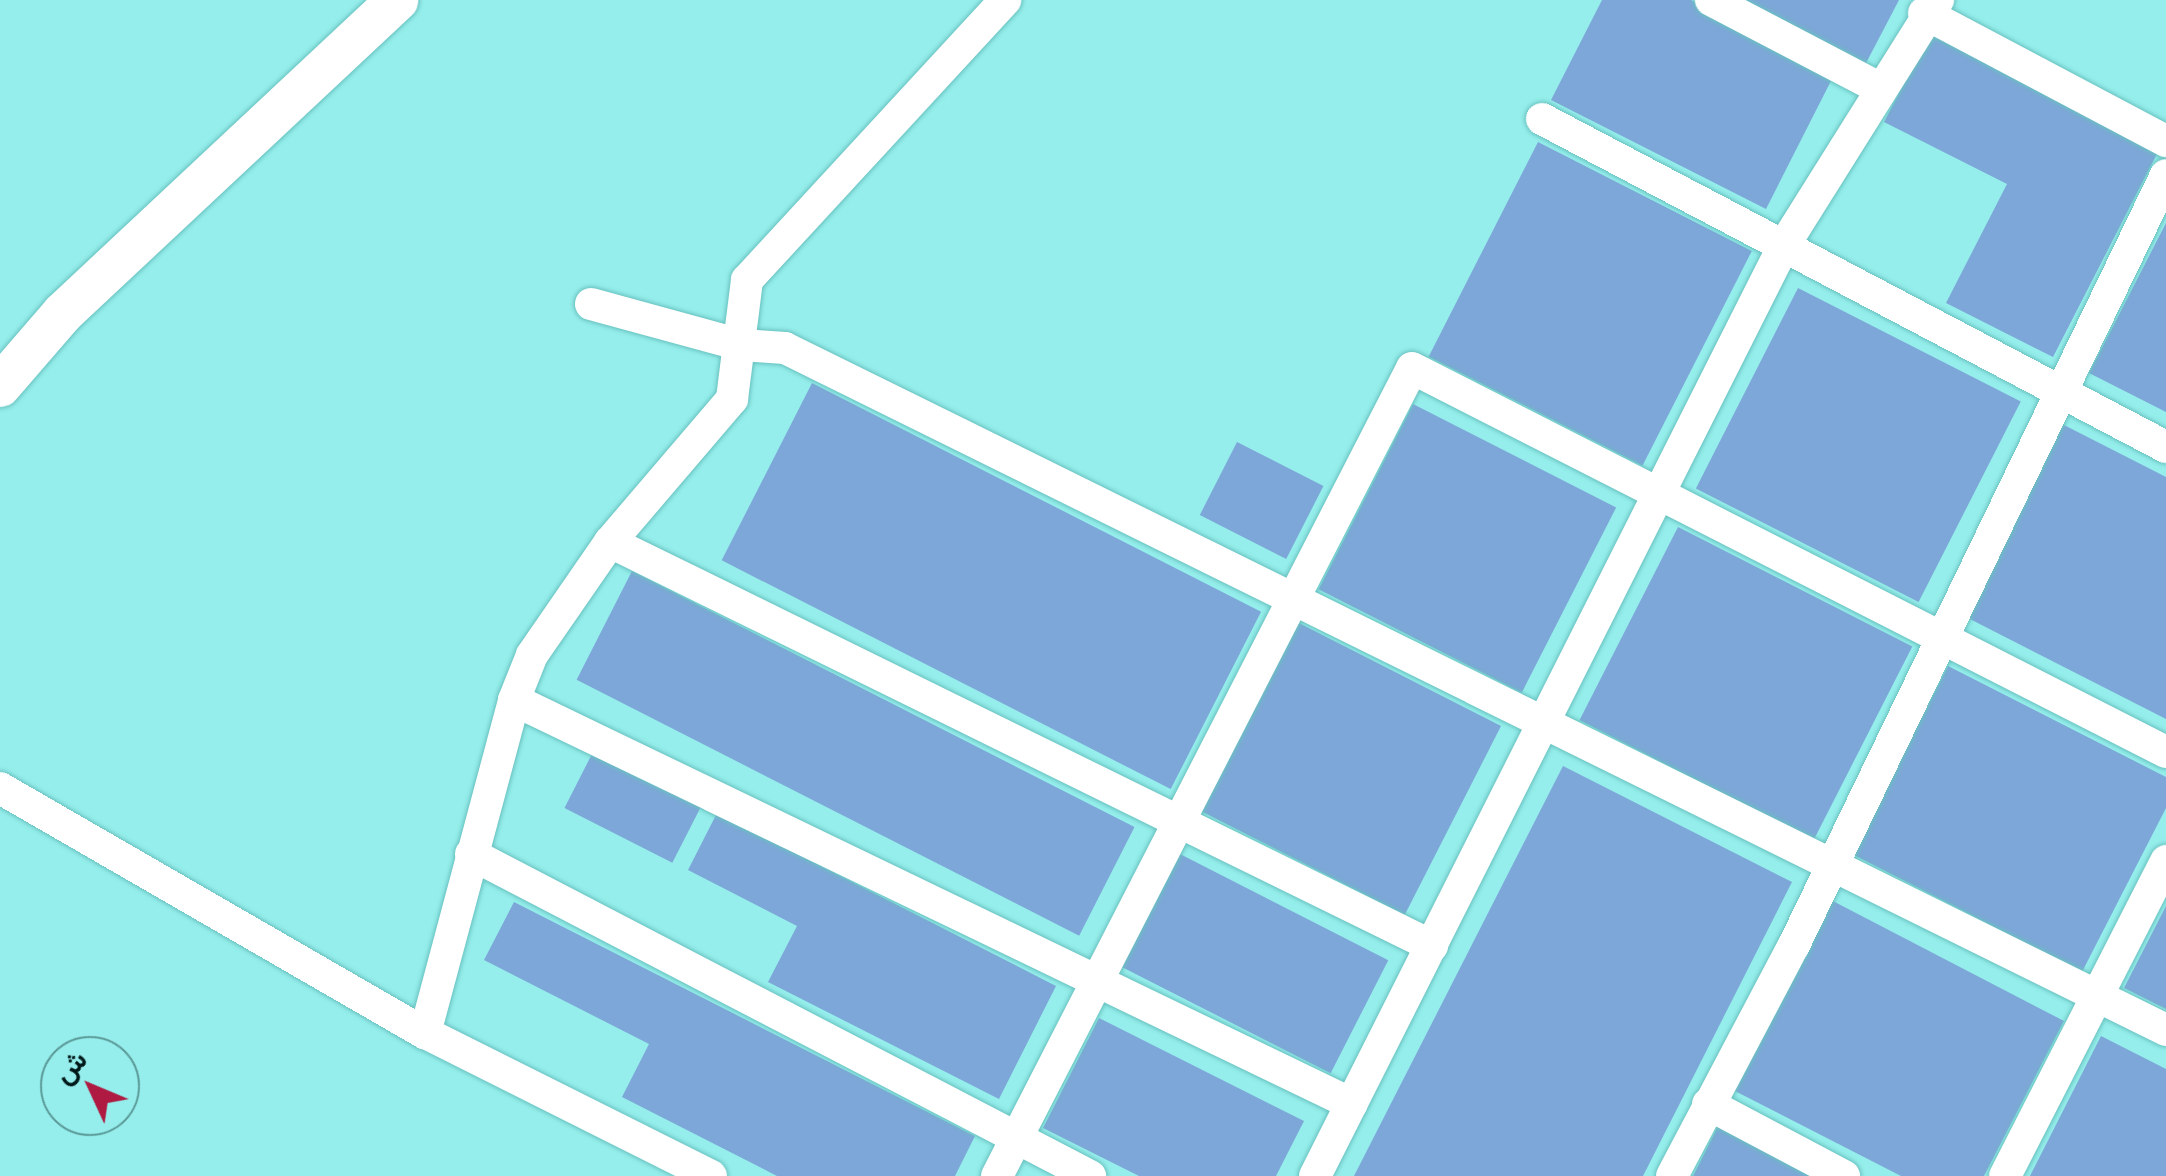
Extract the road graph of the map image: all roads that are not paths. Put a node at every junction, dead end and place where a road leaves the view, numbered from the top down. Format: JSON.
{"nodes":[{"id":1,"x":397,"y":0,"type":"edge"},
{"id":2,"x":1004,"y":0,"type":"edge"},
{"id":3,"x":1711,"y":0,"type":"edge"},
{"id":4,"x":1931,"y":7,"type":"edge"},
{"id":5,"x":1881,"y":89,"type":"junction"},
{"id":6,"x":1542,"y":119,"type":"dead end"},
{"id":7,"x":2166,"y":142,"type":"edge"},
{"id":8,"x":2166,"y":175,"type":"edge"},
{"id":9,"x":1783,"y":248,"type":"junction"},
{"id":10,"x":591,"y":304,"type":"dead end"},
{"id":11,"x":741,"y":345,"type":"junction"},
{"id":12,"x":0,"y":386,"type":"edge"},
{"id":13,"x":2057,"y":394,"type":"junction"},
{"id":14,"x":2166,"y":446,"type":"edge"},
{"id":15,"x":1659,"y":496,"type":"junction"},
{"id":16,"x":610,"y":542,"type":"junction"},
{"id":17,"x":1294,"y":600,"type":"junction"},
{"id":18,"x":1939,"y":640,"type":"junction"},
{"id":19,"x":514,"y":700,"type":"junction"},
{"id":20,"x":1544,"y":723,"type":"junction"},
{"id":21,"x":2166,"y":752,"type":"edge"},
{"id":22,"x":0,"y":788,"type":"edge"},
{"id":23,"x":1182,"y":822,"type":"junction"},
{"id":24,"x":470,"y":854,"type":"junction"},
{"id":25,"x":2166,"y":861,"type":"edge"},
{"id":26,"x":1830,"y":864,"type":"junction"},
{"id":27,"x":1432,"y":946,"type":"junction"},
{"id":28,"x":1098,"y":982,"type":"junction"},
{"id":29,"x":2098,"y":996,"type":"junction"},
{"id":30,"x":2166,"y":1030,"type":"edge"},
{"id":31,"x":425,"y":1032,"type":"junction"},
{"id":32,"x":1352,"y":1104,"type":"junction"},
{"id":33,"x":1708,"y":1104,"type":"junction"},
{"id":34,"x":1017,"y":1139,"type":"junction"},
{"id":35,"x":711,"y":1176,"type":"edge"},
{"id":36,"x":997,"y":1176,"type":"edge"},
{"id":37,"x":1090,"y":1176,"type":"edge"},
{"id":38,"x":1315,"y":1176,"type":"edge"},
{"id":39,"x":1672,"y":1176,"type":"edge"},
{"id":40,"x":1844,"y":1176,"type":"edge"},
{"id":41,"x":2005,"y":1176,"type":"edge"}],
"edges":[{"from":1,"to":12,"type":"main road"},
{"from":2,"to":11,"type":"street"},
{"from":3,"to":5,"type":"street"},
{"from":4,"to":5,"type":"street"},
{"from":4,"to":7,"type":"street"},
{"from":5,"to":9,"type":"street"},
{"from":6,"to":9,"type":"street"},
{"from":8,"to":13,"type":"street"},
{"from":9,"to":13,"type":"street"},
{"from":9,"to":15,"type":"street"},
{"from":10,"to":11,"type":"street"},
{"from":11,"to":16,"type":"street"},
{"from":11,"to":17,"type":"street"},
{"from":13,"to":14,"type":"street"},
{"from":13,"to":18,"type":"street"},
{"from":15,"to":17,"type":"street"},
{"from":15,"to":18,"type":"street"},
{"from":15,"to":20,"type":"street"},
{"from":16,"to":19,"type":"street"},
{"from":16,"to":23,"type":"street"},
{"from":17,"to":20,"type":"street"},
{"from":17,"to":23,"type":"street"},
{"from":18,"to":21,"type":"street"},
{"from":18,"to":26,"type":"street"},
{"from":19,"to":24,"type":"street"},
{"from":19,"to":28,"type":"street"},
{"from":20,"to":26,"type":"street"},
{"from":20,"to":27,"type":"street"},
{"from":22,"to":31,"type":"street"},
{"from":23,"to":27,"type":"street"},
{"from":23,"to":28,"type":"street"},
{"from":24,"to":31,"type":"street"},
{"from":24,"to":34,"type":"street"},
{"from":25,"to":29,"type":"street"},
{"from":26,"to":29,"type":"street"},
{"from":26,"to":33,"type":"street"},
{"from":27,"to":32,"type":"street"},
{"from":28,"to":32,"type":"street"},
{"from":28,"to":34,"type":"street"},
{"from":29,"to":30,"type":"street"},
{"from":29,"to":41,"type":"street"},
{"from":31,"to":35,"type":"street"},
{"from":32,"to":38,"type":"street"},
{"from":33,"to":39,"type":"street"},
{"from":33,"to":40,"type":"street"},
{"from":34,"to":36,"type":"street"},
{"from":34,"to":37,"type":"street"}]}
